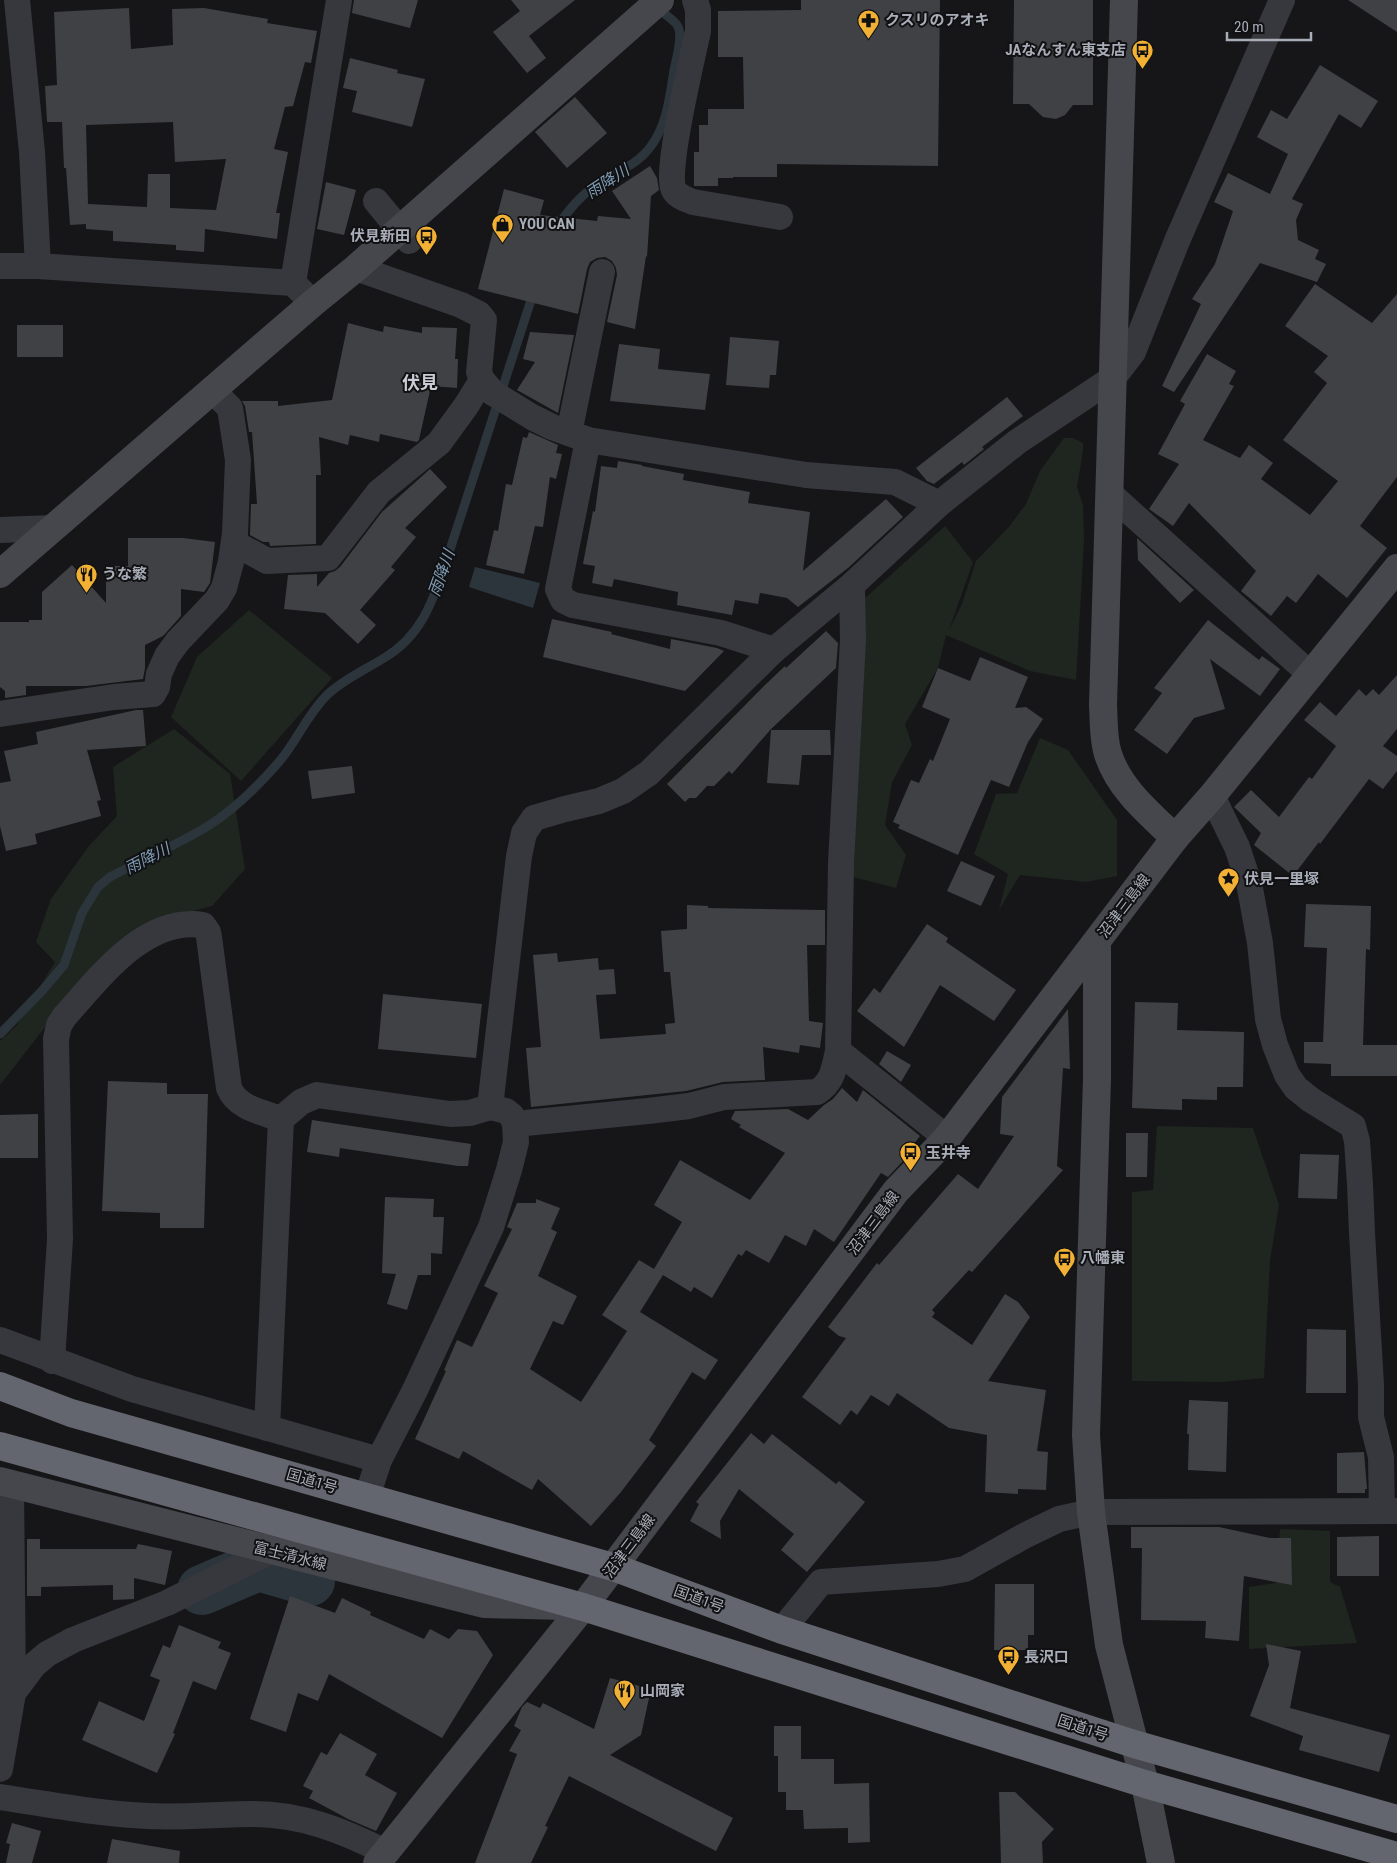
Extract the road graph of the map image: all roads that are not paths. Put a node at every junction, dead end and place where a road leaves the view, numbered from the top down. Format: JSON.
{"nodes":[{"id":1,"x":17,"y":0,"type":"edge"},
{"id":2,"x":340,"y":0,"type":"edge"},
{"id":3,"x":660,"y":0,"type":"edge"},
{"id":4,"x":695,"y":0,"type":"edge"},
{"id":5,"x":1124,"y":0,"type":"edge"},
{"id":6,"x":1282,"y":0,"type":"edge"},
{"id":7,"x":376,"y":201,"type":"dead end"},
{"id":8,"x":780,"y":217,"type":"dead end"},
{"id":9,"x":409,"y":241,"type":"dead end"},
{"id":10,"x":0,"y":266,"type":"edge"},
{"id":11,"x":38,"y":266,"type":"junction"},
{"id":12,"x":356,"y":268,"type":"junction"},
{"id":13,"x":602,"y":272,"type":"dead end"},
{"id":14,"x":293,"y":283,"type":"junction"},
{"id":15,"x":313,"y":303,"type":"junction"},
{"id":16,"x":1113,"y":378,"type":"junction"},
{"id":17,"x":482,"y":380,"type":"junction"},
{"id":18,"x":212,"y":390,"type":"junction"},
{"id":19,"x":578,"y":437,"type":"junction"},
{"id":20,"x":1109,"y":493,"type":"junction"},
{"id":21,"x":940,"y":504,"type":"junction"},
{"id":22,"x":53,"y":528,"type":"junction"},
{"id":23,"x":0,"y":530,"type":"edge"},
{"id":24,"x":234,"y":543,"type":"junction"},
{"id":25,"x":1397,"y":568,"type":"edge"},
{"id":26,"x":0,"y":574,"type":"edge"},
{"id":27,"x":852,"y":585,"type":"junction"},
{"id":28,"x":774,"y":650,"type":"junction"},
{"id":29,"x":1310,"y":674,"type":"junction"},
{"id":30,"x":0,"y":714,"type":"edge"},
{"id":31,"x":1212,"y":796,"type":"junction"},
{"id":32,"x":1175,"y":838,"type":"junction"},
{"id":33,"x":1097,"y":943,"type":"junction"},
{"id":34,"x":838,"y":1050,"type":"junction"},
{"id":35,"x":490,"y":1107,"type":"junction"},
{"id":36,"x":281,"y":1119,"type":"junction"},
{"id":37,"x":515,"y":1124,"type":"junction"},
{"id":38,"x":947,"y":1138,"type":"junction"},
{"id":39,"x":0,"y":1340,"type":"edge"},
{"id":40,"x":52,"y":1361,"type":"junction"},
{"id":41,"x":0,"y":1386,"type":"edge"},
{"id":42,"x":267,"y":1428,"type":"junction"},
{"id":43,"x":5,"y":1448,"type":"edge"},
{"id":44,"x":379,"y":1460,"type":"junction"},
{"id":45,"x":6,"y":1482,"type":"edge"},
{"id":46,"x":367,"y":1497,"type":"junction"},
{"id":47,"x":1390,"y":1511,"type":"edge"},
{"id":48,"x":1091,"y":1512,"type":"junction"},
{"id":49,"x":271,"y":1551,"type":"junction"},
{"id":50,"x":613,"y":1567,"type":"junction"},
{"id":51,"x":583,"y":1607,"type":"junction"},
{"id":52,"x":782,"y":1630,"type":"junction"},
{"id":53,"x":13,"y":1693,"type":"junction"},
{"id":54,"x":1134,"y":1744,"type":"junction"},
{"id":55,"x":0,"y":1769,"type":"edge"},
{"id":56,"x":1145,"y":1784,"type":"junction"},
{"id":57,"x":0,"y":1797,"type":"edge"},
{"id":58,"x":1397,"y":1819,"type":"edge"},
{"id":59,"x":1397,"y":1856,"type":"edge"},
{"id":60,"x":381,"y":1858,"type":"edge"},
{"id":61,"x":1162,"y":1863,"type":"edge"}],
"edges":[{"from":1,"to":11,"type":"street"},
{"from":2,"to":14,"type":"street"},
{"from":3,"to":12,"type":"street"},
{"from":4,"to":8,"type":"street"},
{"from":5,"to":16,"type":"street"},
{"from":6,"to":16,"type":"street"},
{"from":7,"to":9,"type":"street"},
{"from":10,"to":11,"type":"street"},
{"from":11,"to":14,"type":"street"},
{"from":12,"to":15,"type":"street"},
{"from":12,"to":17,"type":"street"},
{"from":13,"to":19,"type":"street"},
{"from":14,"to":15,"type":"street"},
{"from":15,"to":18,"type":"street"},
{"from":16,"to":20,"type":"street"},
{"from":16,"to":21,"type":"street"},
{"from":17,"to":19,"type":"street"},
{"from":17,"to":24,"type":"street"},
{"from":18,"to":22,"type":"street"},
{"from":18,"to":24,"type":"street"},
{"from":19,"to":21,"type":"street"},
{"from":19,"to":28,"type":"street"},
{"from":20,"to":29,"type":"street"},
{"from":20,"to":32,"type":"street"},
{"from":21,"to":27,"type":"street"},
{"from":22,"to":23,"type":"street"},
{"from":22,"to":26,"type":"street"},
{"from":24,"to":30,"type":"street"},
{"from":25,"to":29,"type":"street","name":"沼津三島線"},
{"from":27,"to":28,"type":"street"},
{"from":27,"to":34,"type":"street"},
{"from":28,"to":35,"type":"street"},
{"from":29,"to":31,"type":"street","name":"沼津三島線"},
{"from":31,"to":32,"type":"street","name":"沼津三島線"},
{"from":31,"to":47,"type":"street"},
{"from":32,"to":33,"type":"street","name":"沼津三島線"},
{"from":33,"to":38,"type":"street","name":"沼津三島線"},
{"from":33,"to":48,"type":"street"},
{"from":34,"to":37,"type":"street"},
{"from":34,"to":38,"type":"street"},
{"from":35,"to":36,"type":"street"},
{"from":35,"to":37,"type":"street"},
{"from":36,"to":40,"type":"street"},
{"from":36,"to":42,"type":"street"},
{"from":37,"to":44,"type":"street"},
{"from":38,"to":50,"type":"street","name":"沼津三島線"},
{"from":39,"to":40,"type":"street"},
{"from":40,"to":42,"type":"street"},
{"from":41,"to":46,"type":"highway","name":"国道1号"},
{"from":42,"to":44,"type":"street"},
{"from":43,"to":51,"type":"highway"},
{"from":44,"to":46,"type":"street"},
{"from":45,"to":49,"type":"street","name":"富士清水線"},
{"from":45,"to":53,"type":"street"},
{"from":46,"to":50,"type":"highway","name":"国道1号"},
{"from":47,"to":48,"type":"street"},
{"from":48,"to":52,"type":"street"},
{"from":48,"to":54,"type":"street"},
{"from":49,"to":51,"type":"street","name":"富士清水線"},
{"from":49,"to":53,"type":"street"},
{"from":50,"to":51,"type":"street","name":"沼津三島線"},
{"from":50,"to":52,"type":"highway","name":"国道1号"},
{"from":51,"to":56,"type":"highway"},
{"from":51,"to":60,"type":"street","name":"沼津三島線"},
{"from":52,"to":54,"type":"highway","name":"国道1号"},
{"from":53,"to":55,"type":"street"},
{"from":54,"to":56,"type":"street"},
{"from":54,"to":58,"type":"highway","name":"国道1号"},
{"from":56,"to":59,"type":"highway"},
{"from":56,"to":61,"type":"street"},
{"from":57,"to":60,"type":"street"}]}
